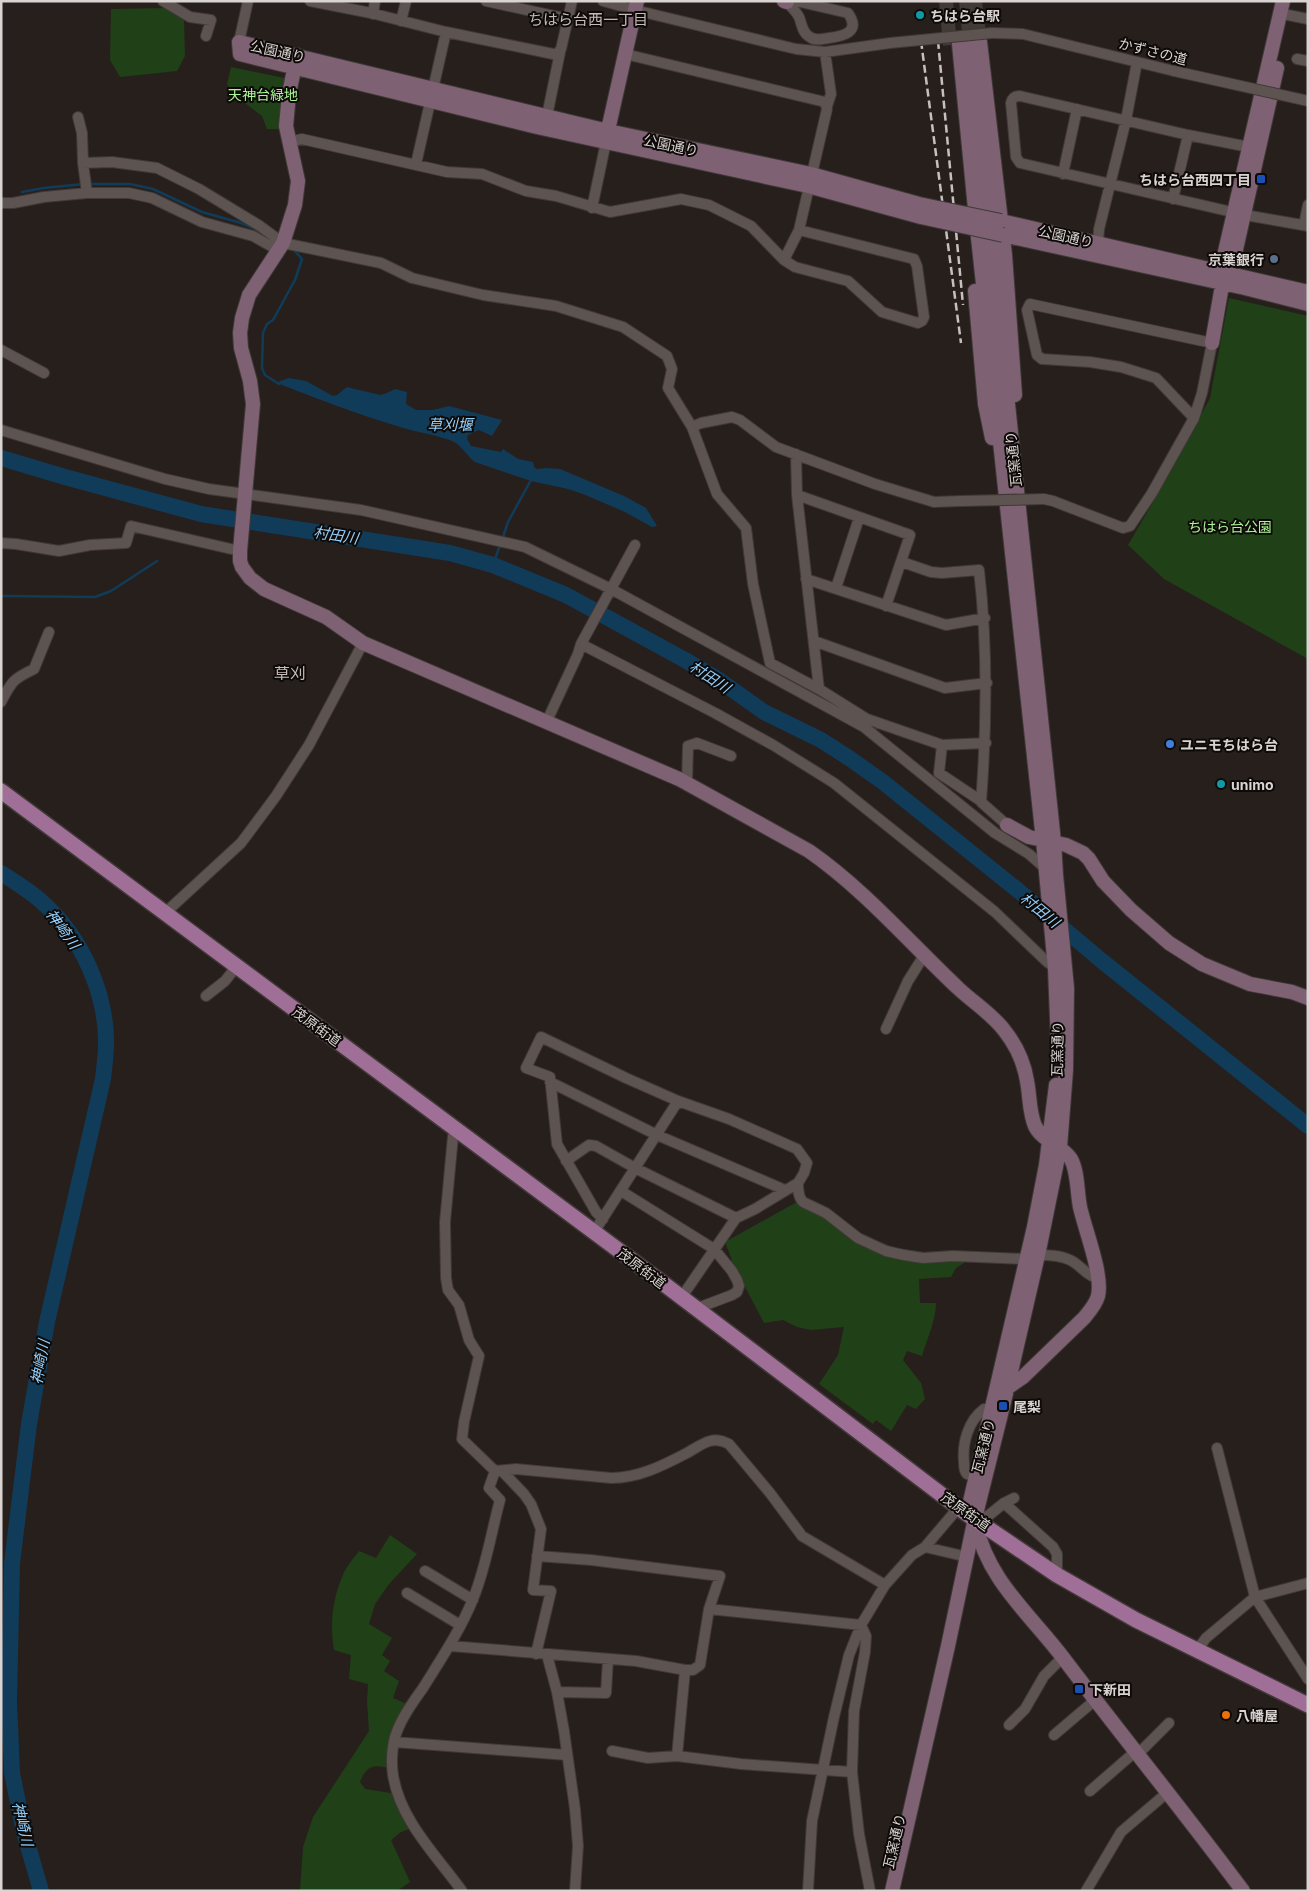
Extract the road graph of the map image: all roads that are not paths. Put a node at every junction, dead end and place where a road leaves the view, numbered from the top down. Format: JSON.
{"nodes":[{"id":1,"x":163,"y":1,"type":"edge"},
{"id":2,"x":248,"y":1,"type":"edge"},
{"id":3,"x":310,"y":1,"type":"edge"},
{"id":4,"x":376,"y":1,"type":"edge"},
{"id":5,"x":406,"y":1,"type":"edge"},
{"id":6,"x":486,"y":1,"type":"edge"},
{"id":7,"x":572,"y":1,"type":"edge"},
{"id":8,"x":604,"y":1,"type":"edge"},
{"id":9,"x":790,"y":1,"type":"edge"},
{"id":10,"x":1283,"y":1,"type":"edge"},
{"id":11,"x":636,"y":7,"type":"edge"},
{"id":12,"x":1290,"y":8,"type":"edge"},
{"id":13,"x":372,"y":14,"type":"junction"},
{"id":14,"x":568,"y":19,"type":"junction"},
{"id":15,"x":1308,"y":19,"type":"edge"},
{"id":16,"x":402,"y":21,"type":"junction"},
{"id":17,"x":446,"y":32,"type":"junction"},
{"id":18,"x":206,"y":36,"type":"dead end"},
{"id":19,"x":239,"y":42,"type":"joint"},
{"id":20,"x":965,"y":43,"type":"junction"},
{"id":21,"x":560,"y":52,"type":"junction"},
{"id":22,"x":826,"y":52,"type":"junction"},
{"id":23,"x":625,"y":54,"type":"junction"},
{"id":24,"x":1297,"y":59,"type":"dead end"},
{"id":25,"x":296,"y":61,"type":"junction"},
{"id":26,"x":1308,"y":61,"type":"edge"},
{"id":27,"x":1137,"y":62,"type":"junction"},
{"id":28,"x":431,"y":94,"type":"junction"},
{"id":29,"x":1308,"y":101,"type":"edge"},
{"id":30,"x":827,"y":106,"type":"junction"},
{"id":31,"x":1077,"y":109,"type":"junction"},
{"id":32,"x":547,"y":116,"type":"junction"},
{"id":33,"x":78,"y":117,"type":"dead end"},
{"id":34,"x":1126,"y":120,"type":"junction"},
{"id":35,"x":1188,"y":135,"type":"junction"},
{"id":36,"x":607,"y":136,"type":"junction"},
{"id":37,"x":288,"y":142,"type":"junction"},
{"id":38,"x":1248,"y":147,"type":"junction"},
{"id":39,"x":83,"y":162,"type":"junction"},
{"id":40,"x":416,"y":164,"type":"junction"},
{"id":41,"x":1063,"y":174,"type":"junction"},
{"id":42,"x":810,"y":180,"type":"junction"},
{"id":43,"x":1111,"y":185,"type":"junction"},
{"id":44,"x":87,"y":193,"type":"junction"},
{"id":45,"x":1173,"y":199,"type":"junction"},
{"id":46,"x":1,"y":203,"type":"edge"},
{"id":47,"x":1308,"y":205,"type":"edge"},
{"id":48,"x":592,"y":208,"type":"junction"},
{"id":49,"x":1239,"y":213,"type":"junction"},
{"id":50,"x":967,"y":221,"type":"junction"},
{"id":51,"x":1306,"y":225,"type":"edge"},
{"id":52,"x":1002,"y":228,"type":"junction"},
{"id":53,"x":799,"y":230,"type":"junction"},
{"id":54,"x":1098,"y":243,"type":"junction"},
{"id":55,"x":280,"y":247,"type":"junction"},
{"id":56,"x":784,"y":260,"type":"junction"},
{"id":57,"x":1223,"y":278,"type":"junction"},
{"id":58,"x":1308,"y":292,"type":"edge"},
{"id":59,"x":1308,"y":304,"type":"edge"},
{"id":60,"x":1212,"y":343,"type":"junction"},
{"id":61,"x":1,"y":350,"type":"edge"},
{"id":62,"x":44,"y":373,"type":"dead end"},
{"id":63,"x":1194,"y":418,"type":"junction"},
{"id":64,"x":692,"y":427,"type":"junction"},
{"id":65,"x":1,"y":430,"type":"edge"},
{"id":66,"x":796,"y":454,"type":"junction"},
{"id":67,"x":244,"y":493,"type":"junction"},
{"id":68,"x":798,"y":495,"type":"junction"},
{"id":69,"x":1011,"y":495,"type":"junction"},
{"id":70,"x":859,"y":518,"type":"junction"},
{"id":71,"x":1,"y":543,"type":"edge"},
{"id":72,"x":635,"y":545,"type":"dead end"},
{"id":73,"x":240,"y":551,"type":"junction"},
{"id":74,"x":902,"y":562,"type":"junction"},
{"id":75,"x":806,"y":579,"type":"junction"},
{"id":76,"x":836,"y":588,"type":"junction"},
{"id":77,"x":611,"y":589,"type":"junction"},
{"id":78,"x":886,"y":606,"type":"junction"},
{"id":79,"x":984,"y":618,"type":"junction"},
{"id":80,"x":49,"y":632,"type":"dead end"},
{"id":81,"x":814,"y":641,"type":"junction"},
{"id":82,"x":363,"y":643,"type":"junction"},
{"id":83,"x":581,"y":644,"type":"junction"},
{"id":84,"x":987,"y":683,"type":"junction"},
{"id":85,"x":819,"y":689,"type":"junction"},
{"id":86,"x":1,"y":702,"type":"edge"},
{"id":87,"x":546,"y":723,"type":"junction"},
{"id":88,"x":986,"y":743,"type":"junction"},
{"id":89,"x":942,"y":745,"type":"junction"},
{"id":90,"x":731,"y":756,"type":"dead end"},
{"id":91,"x":687,"y":784,"type":"junction"},
{"id":92,"x":1,"y":790,"type":"edge"},
{"id":93,"x":982,"y":801,"type":"junction"},
{"id":94,"x":1006,"y":824,"type":"joint"},
{"id":95,"x":1048,"y":841,"type":"junction"},
{"id":96,"x":1050,"y":871,"type":"junction"},
{"id":97,"x":165,"y":913,"type":"junction"},
{"id":98,"x":924,"y":954,"type":"junction"},
{"id":99,"x":236,"y":967,"type":"junction"},
{"id":100,"x":1060,"y":968,"type":"junction"},
{"id":101,"x":206,"y":996,"type":"dead end"},
{"id":102,"x":1308,"y":998,"type":"edge"},
{"id":103,"x":886,"y":1029,"type":"dead end"},
{"id":104,"x":550,"y":1082,"type":"junction"},
{"id":105,"x":678,"y":1100,"type":"junction"},
{"id":106,"x":457,"y":1132,"type":"junction"},
{"id":107,"x":657,"y":1135,"type":"junction"},
{"id":108,"x":1055,"y":1144,"type":"junction"},
{"id":109,"x":566,"y":1161,"type":"junction"},
{"id":110,"x":635,"y":1168,"type":"junction"},
{"id":111,"x":798,"y":1183,"type":"junction"},
{"id":112,"x":621,"y":1190,"type":"junction"},
{"id":113,"x":785,"y":1190,"type":"junction"},
{"id":114,"x":603,"y":1218,"type":"junction"},
{"id":115,"x":736,"y":1218,"type":"junction"},
{"id":116,"x":594,"y":1232,"type":"junction"},
{"id":117,"x":714,"y":1249,"type":"junction"},
{"id":118,"x":1032,"y":1257,"type":"junction"},
{"id":119,"x":1097,"y":1278,"type":"junction"},
{"id":120,"x":681,"y":1298,"type":"junction"},
{"id":121,"x":695,"y":1308,"type":"junction"},
{"id":122,"x":1007,"y":1388,"type":"junction"},
{"id":123,"x":1217,"y":1448,"type":"dead end"},
{"id":124,"x":499,"y":1471,"type":"junction"},
{"id":125,"x":1014,"y":1498,"type":"dead end"},
{"id":126,"x":1004,"y":1503,"type":"junction"},
{"id":127,"x":967,"y":1513,"type":"junction"},
{"id":128,"x":925,"y":1547,"type":"junction"},
{"id":129,"x":959,"y":1555,"type":"junction"},
{"id":130,"x":537,"y":1556,"type":"junction"},
{"id":131,"x":424,"y":1571,"type":"dead end"},
{"id":132,"x":1057,"y":1575,"type":"junction"},
{"id":133,"x":1308,"y":1583,"type":"edge"},
{"id":134,"x":885,"y":1585,"type":"junction"},
{"id":135,"x":407,"y":1593,"type":"dead end"},
{"id":136,"x":1255,"y":1596,"type":"junction"},
{"id":137,"x":473,"y":1600,"type":"junction"},
{"id":138,"x":709,"y":1609,"type":"junction"},
{"id":139,"x":861,"y":1625,"type":"junction"},
{"id":140,"x":460,"y":1626,"type":"junction"},
{"id":141,"x":450,"y":1646,"type":"junction"},
{"id":142,"x":1197,"y":1650,"type":"junction"},
{"id":143,"x":536,"y":1654,"type":"junction"},
{"id":144,"x":547,"y":1655,"type":"junction"},
{"id":145,"x":1063,"y":1657,"type":"junction"},
{"id":146,"x":608,"y":1659,"type":"junction"},
{"id":147,"x":686,"y":1670,"type":"junction"},
{"id":148,"x":1308,"y":1679,"type":"edge"},
{"id":149,"x":557,"y":1692,"type":"junction"},
{"id":150,"x":1094,"y":1701,"type":"junction"},
{"id":151,"x":1308,"y":1705,"type":"edge"},
{"id":152,"x":1169,"y":1722,"type":"dead end"},
{"id":153,"x":1009,"y":1725,"type":"dead end"},
{"id":154,"x":1054,"y":1735,"type":"dead end"},
{"id":155,"x":394,"y":1742,"type":"junction"},
{"id":156,"x":612,"y":1751,"type":"dead end"},
{"id":157,"x":1137,"y":1752,"type":"junction"},
{"id":158,"x":567,"y":1755,"type":"junction"},
{"id":159,"x":677,"y":1756,"type":"junction"},
{"id":160,"x":822,"y":1770,"type":"junction"},
{"id":161,"x":852,"y":1772,"type":"junction"},
{"id":162,"x":1090,"y":1791,"type":"dead end"},
{"id":163,"x":1168,"y":1792,"type":"junction"},
{"id":164,"x":462,"y":1891,"type":"edge"},
{"id":165,"x":575,"y":1891,"type":"edge"},
{"id":166,"x":808,"y":1891,"type":"edge"},
{"id":167,"x":870,"y":1891,"type":"edge"},
{"id":168,"x":883,"y":1891,"type":"edge"},
{"id":169,"x":892,"y":1891,"type":"edge"},
{"id":170,"x":1086,"y":1891,"type":"edge"},
{"id":171,"x":1244,"y":1891,"type":"edge"}],
"edges":[{"from":1,"to":18,"type":"street"},
{"from":2,"to":19,"type":"street"},
{"from":3,"to":13,"type":"street"},
{"from":4,"to":13,"type":"street"},
{"from":5,"to":16,"type":"street"},
{"from":6,"to":14,"type":"street"},
{"from":7,"to":14,"type":"street"},
{"from":8,"to":11,"type":"street","name":"かずさの道"},
{"from":9,"to":9,"type":"street"},
{"from":10,"to":38,"type":"street"},
{"from":11,"to":22,"type":"street","name":"かずさの道"},
{"from":11,"to":23,"type":"street"},
{"from":12,"to":15,"type":"street"},
{"from":12,"to":49,"type":"street"},
{"from":13,"to":16,"type":"street"},
{"from":14,"to":21,"type":"street"},
{"from":16,"to":17,"type":"street"},
{"from":17,"to":21,"type":"street"},
{"from":17,"to":28,"type":"street"},
{"from":19,"to":25,"type":"street","name":"公園通り"},
{"from":20,"to":50,"type":"street"},
{"from":20,"to":52,"type":"street"},
{"from":20,"to":69,"type":"street","name":"瓦窯通り"},
{"from":21,"to":32,"type":"street"},
{"from":22,"to":27,"type":"street","name":"かずさの道","bridge":true},
{"from":22,"to":30,"type":"street"},
{"from":23,"to":30,"type":"street"},
{"from":23,"to":36,"type":"street"},
{"from":24,"to":26,"type":"street"},
{"from":25,"to":28,"type":"street","name":"公園通り"},
{"from":25,"to":37,"type":"street"},
{"from":27,"to":29,"type":"street","name":"かずさの道","bridge":true},
{"from":27,"to":34,"type":"street"},
{"from":28,"to":32,"type":"street","name":"公園通り"},
{"from":28,"to":36,"type":"street","name":"公園通り"},
{"from":28,"to":40,"type":"street"},
{"from":30,"to":42,"type":"street"},
{"from":31,"to":34,"type":"street"},
{"from":31,"to":41,"type":"street"},
{"from":31,"to":41,"type":"street"},
{"from":32,"to":36,"type":"street","name":"公園通り"},
{"from":33,"to":39,"type":"street"},
{"from":34,"to":35,"type":"street"},
{"from":34,"to":43,"type":"street"},
{"from":35,"to":38,"type":"street"},
{"from":35,"to":45,"type":"street"},
{"from":36,"to":42,"type":"street","name":"公園通り"},
{"from":36,"to":48,"type":"street"},
{"from":37,"to":40,"type":"street"},
{"from":37,"to":55,"type":"street"},
{"from":38,"to":49,"type":"street"},
{"from":39,"to":44,"type":"street"},
{"from":39,"to":55,"type":"street"},
{"from":40,"to":48,"type":"street"},
{"from":41,"to":43,"type":"street"},
{"from":42,"to":50,"type":"street","name":"公園通り","bridge":true},
{"from":42,"to":53,"type":"street"},
{"from":43,"to":45,"type":"street"},
{"from":43,"to":54,"type":"street"},
{"from":44,"to":46,"type":"street"},
{"from":44,"to":55,"type":"street"},
{"from":45,"to":49,"type":"street"},
{"from":47,"to":51,"type":"street"},
{"from":48,"to":56,"type":"street"},
{"from":49,"to":51,"type":"street"},
{"from":49,"to":57,"type":"street"},
{"from":50,"to":52,"type":"street","name":"公園通り","bridge":true},
{"from":50,"to":69,"type":"street"},
{"from":52,"to":54,"type":"street","name":"公園通り"},
{"from":52,"to":57,"type":"street","name":"公園通り"},
{"from":52,"to":69,"type":"street"},
{"from":53,"to":56,"type":"street"},
{"from":53,"to":56,"type":"street"},
{"from":54,"to":57,"type":"street","name":"公園通り"},
{"from":55,"to":64,"type":"street"},
{"from":55,"to":67,"type":"street"},
{"from":57,"to":58,"type":"street","name":"公園通り"},
{"from":57,"to":59,"type":"street","name":"公園通り"},
{"from":57,"to":60,"type":"street"},
{"from":60,"to":63,"type":"street"},
{"from":60,"to":63,"type":"street"},
{"from":61,"to":62,"type":"street"},
{"from":63,"to":66,"type":"street","bridge":true},
{"from":64,"to":66,"type":"street"},
{"from":64,"to":85,"type":"street"},
{"from":65,"to":67,"type":"street"},
{"from":66,"to":68,"type":"street"},
{"from":67,"to":73,"type":"street"},
{"from":67,"to":77,"type":"street"},
{"from":68,"to":70,"type":"street"},
{"from":68,"to":75,"type":"street"},
{"from":69,"to":95,"type":"street","name":"瓦窯通り"},
{"from":70,"to":74,"type":"street"},
{"from":70,"to":76,"type":"street"},
{"from":71,"to":73,"type":"street"},
{"from":72,"to":77,"type":"street"},
{"from":73,"to":82,"type":"street"},
{"from":74,"to":78,"type":"street"},
{"from":74,"to":79,"type":"street"},
{"from":75,"to":76,"type":"street"},
{"from":75,"to":81,"type":"street"},
{"from":76,"to":78,"type":"street"},
{"from":77,"to":83,"type":"street"},
{"from":77,"to":96,"type":"street"},
{"from":78,"to":79,"type":"street"},
{"from":79,"to":84,"type":"street"},
{"from":80,"to":86,"type":"street"},
{"from":81,"to":84,"type":"street"},
{"from":81,"to":85,"type":"street"},
{"from":82,"to":87,"type":"street"},
{"from":82,"to":97,"type":"street"},
{"from":83,"to":87,"type":"street"},
{"from":83,"to":100,"type":"street"},
{"from":84,"to":88,"type":"street"},
{"from":85,"to":89,"type":"street"},
{"from":87,"to":91,"type":"street"},
{"from":88,"to":89,"type":"street"},
{"from":88,"to":93,"type":"street"},
{"from":89,"to":93,"type":"street"},
{"from":90,"to":91,"type":"street"},
{"from":91,"to":98,"type":"street"},
{"from":92,"to":97,"type":"main road","name":"茂原街道"},
{"from":93,"to":94,"type":"street"},
{"from":94,"to":95,"type":"street"},
{"from":95,"to":96,"type":"street","name":"瓦窯通り"},
{"from":95,"to":102,"type":"street"},
{"from":96,"to":100,"type":"street","name":"瓦窯通り"},
{"from":97,"to":99,"type":"main road","name":"茂原街道"},
{"from":98,"to":103,"type":"street"},
{"from":98,"to":108,"type":"street"},
{"from":99,"to":101,"type":"street"},
{"from":99,"to":106,"type":"main road","name":"茂原街道"},
{"from":100,"to":108,"type":"street","name":"瓦窯通り"},
{"from":104,"to":105,"type":"street"},
{"from":104,"to":107,"type":"street"},
{"from":104,"to":109,"type":"street"},
{"from":105,"to":107,"type":"street"},
{"from":105,"to":111,"type":"street"},
{"from":106,"to":116,"type":"main road","name":"茂原街道"},
{"from":106,"to":124,"type":"street"},
{"from":107,"to":110,"type":"street"},
{"from":107,"to":113,"type":"street"},
{"from":108,"to":118,"type":"street","name":"瓦窯通り"},
{"from":108,"to":119,"type":"street"},
{"from":109,"to":110,"type":"street"},
{"from":109,"to":114,"type":"street"},
{"from":110,"to":112,"type":"street"},
{"from":110,"to":115,"type":"street"},
{"from":111,"to":113,"type":"street"},
{"from":111,"to":118,"type":"street"},
{"from":112,"to":114,"type":"street"},
{"from":112,"to":117,"type":"street"},
{"from":113,"to":115,"type":"street"},
{"from":114,"to":116,"type":"street"},
{"from":115,"to":117,"type":"street"},
{"from":116,"to":120,"type":"main road","name":"茂原街道"},
{"from":117,"to":120,"type":"street"},
{"from":117,"to":121,"type":"street"},
{"from":118,"to":119,"type":"street"},
{"from":118,"to":122,"type":"street","name":"瓦窯通り"},
{"from":118,"to":127,"type":"street","name":"瓦窯通り"},
{"from":119,"to":122,"type":"street"},
{"from":120,"to":121,"type":"main road","name":"茂原街道"},
{"from":121,"to":127,"type":"main road","name":"茂原街道"},
{"from":122,"to":127,"type":"street","name":"瓦窯通り"},
{"from":123,"to":136,"type":"street"},
{"from":124,"to":130,"type":"street"},
{"from":124,"to":134,"type":"street"},
{"from":124,"to":137,"type":"street"},
{"from":125,"to":126,"type":"street"},
{"from":126,"to":127,"type":"street"},
{"from":126,"to":132,"type":"street"},
{"from":127,"to":128,"type":"street"},
{"from":127,"to":129,"type":"street","name":"瓦窯通り"},
{"from":127,"to":132,"type":"main road","name":"茂原街道"},
{"from":127,"to":145,"type":"street"},
{"from":127,"to":169,"type":"street","name":"瓦窯通り"},
{"from":128,"to":129,"type":"street"},
{"from":128,"to":134,"type":"street"},
{"from":129,"to":168,"type":"street","name":"瓦窯通り"},
{"from":130,"to":138,"type":"street"},
{"from":130,"to":143,"type":"street"},
{"from":131,"to":137,"type":"street"},
{"from":132,"to":142,"type":"main road","name":"茂原街道"},
{"from":133,"to":136,"type":"street"},
{"from":134,"to":139,"type":"street"},
{"from":135,"to":140,"type":"street"},
{"from":136,"to":142,"type":"street"},
{"from":136,"to":148,"type":"street"},
{"from":137,"to":140,"type":"street"},
{"from":138,"to":139,"type":"street"},
{"from":138,"to":147,"type":"street"},
{"from":139,"to":160,"type":"street"},
{"from":139,"to":161,"type":"street"},
{"from":140,"to":141,"type":"street"},
{"from":141,"to":143,"type":"street"},
{"from":141,"to":155,"type":"street"},
{"from":142,"to":151,"type":"main road","name":"茂原街道"},
{"from":143,"to":144,"type":"street"},
{"from":144,"to":146,"type":"street"},
{"from":144,"to":149,"type":"street"},
{"from":145,"to":150,"type":"street"},
{"from":145,"to":153,"type":"street"},
{"from":146,"to":147,"type":"street"},
{"from":146,"to":149,"type":"street"},
{"from":147,"to":159,"type":"street"},
{"from":149,"to":158,"type":"street"},
{"from":150,"to":154,"type":"street"},
{"from":150,"to":157,"type":"street"},
{"from":152,"to":157,"type":"street"},
{"from":155,"to":158,"type":"street"},
{"from":155,"to":164,"type":"street"},
{"from":156,"to":159,"type":"street"},
{"from":157,"to":162,"type":"street"},
{"from":157,"to":163,"type":"street"},
{"from":158,"to":165,"type":"street"},
{"from":159,"to":160,"type":"street"},
{"from":160,"to":161,"type":"street"},
{"from":160,"to":166,"type":"street"},
{"from":161,"to":167,"type":"street"},
{"from":163,"to":170,"type":"street"},
{"from":163,"to":171,"type":"street"}]}
